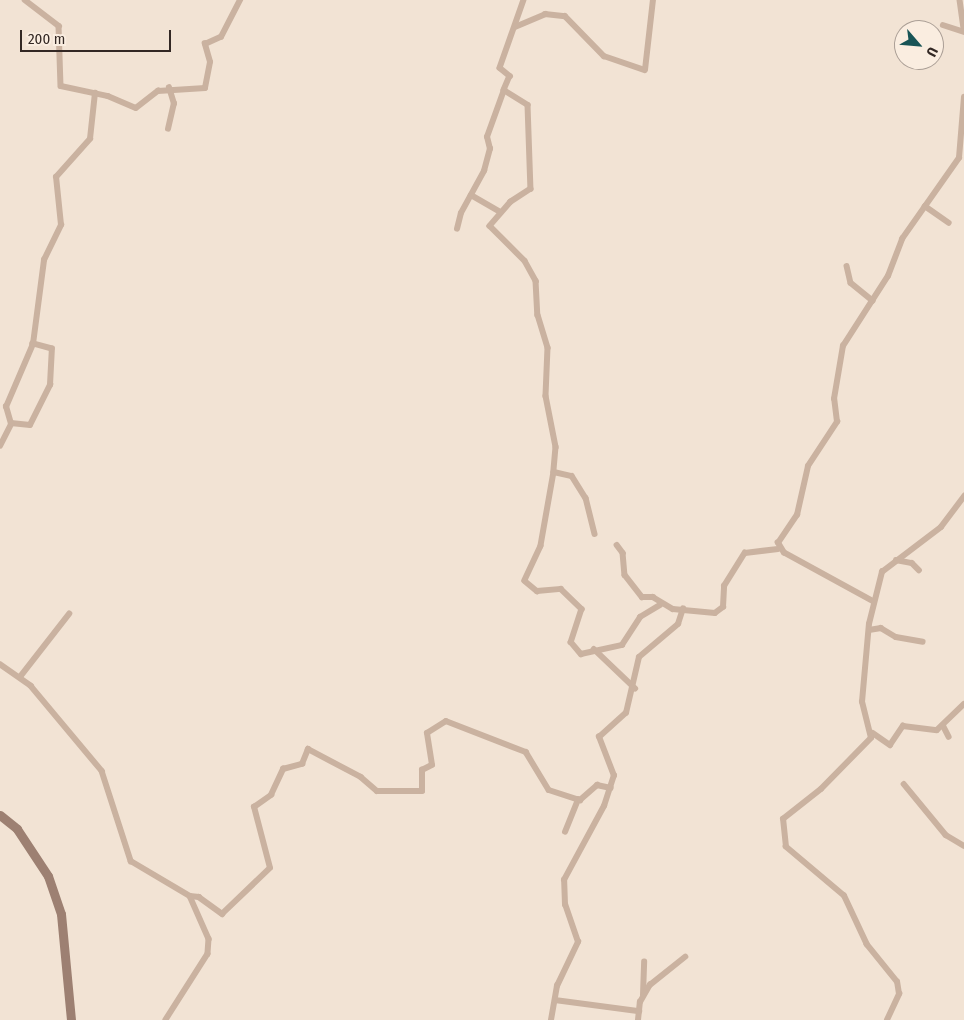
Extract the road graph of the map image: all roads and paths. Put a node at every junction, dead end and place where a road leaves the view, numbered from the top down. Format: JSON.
{"nodes":[{"id":1,"x":25,"y":0,"type":"edge"},
{"id":2,"x":240,"y":0,"type":"edge"},
{"id":3,"x":524,"y":0,"type":"edge"},
{"id":4,"x":653,"y":0,"type":"edge"},
{"id":5,"x":960,"y":0,"type":"edge"},
{"id":6,"x":944,"y":24,"type":"edge"},
{"id":7,"x":516,"y":27,"type":"junction"},
{"id":8,"x":964,"y":31,"type":"edge"},
{"id":9,"x":169,"y":88,"type":"junction"},
{"id":10,"x":504,"y":90,"type":"junction"},
{"id":11,"x":95,"y":94,"type":"junction"},
{"id":12,"x":964,"y":97,"type":"edge"},
{"id":13,"x":168,"y":129,"type":"dead end"},
{"id":14,"x":471,"y":195,"type":"junction"},
{"id":15,"x":925,"y":206,"type":"junction"},
{"id":16,"x":500,"y":212,"type":"junction"},
{"id":17,"x":948,"y":223,"type":"dead end"},
{"id":18,"x":457,"y":229,"type":"dead end"},
{"id":19,"x":847,"y":266,"type":"dead end"},
{"id":20,"x":873,"y":300,"type":"junction"},
{"id":21,"x":33,"y":344,"type":"junction"},
{"id":22,"x":11,"y":423,"type":"junction"},
{"id":23,"x":0,"y":446,"type":"edge"},
{"id":24,"x":554,"y":472,"type":"junction"},
{"id":25,"x":964,"y":496,"type":"edge"},
{"id":26,"x":595,"y":534,"type":"dead end"},
{"id":27,"x":617,"y":545,"type":"dead end"},
{"id":28,"x":778,"y":549,"type":"junction"},
{"id":29,"x":896,"y":560,"type":"junction"},
{"id":30,"x":919,"y":570,"type":"dead end"},
{"id":31,"x":874,"y":602,"type":"junction"},
{"id":32,"x":660,"y":605,"type":"junction"},
{"id":33,"x":683,"y":609,"type":"junction"},
{"id":34,"x":69,"y":614,"type":"dead end"},
{"id":35,"x":868,"y":630,"type":"junction"},
{"id":36,"x":923,"y":642,"type":"dead end"},
{"id":37,"x":594,"y":649,"type":"junction"},
{"id":38,"x":0,"y":664,"type":"edge"},
{"id":39,"x":20,"y":677,"type":"junction"},
{"id":40,"x":635,"y":688,"type":"junction"},
{"id":41,"x":964,"y":704,"type":"edge"},
{"id":42,"x":943,"y":725,"type":"junction"},
{"id":43,"x":873,"y":733,"type":"junction"},
{"id":44,"x":949,"y":737,"type":"dead end"},
{"id":45,"x":904,"y":784,"type":"dead end"},
{"id":46,"x":611,"y":788,"type":"junction"},
{"id":47,"x":578,"y":799,"type":"junction"},
{"id":48,"x":0,"y":815,"type":"edge"},
{"id":49,"x":566,"y":832,"type":"dead end"},
{"id":50,"x":964,"y":846,"type":"edge"},
{"id":51,"x":190,"y":896,"type":"junction"},
{"id":52,"x":685,"y":957,"type":"dead end"},
{"id":53,"x":644,"y":962,"type":"dead end"},
{"id":54,"x":643,"y":995,"type":"junction"},
{"id":55,"x":555,"y":1000,"type":"junction"},
{"id":56,"x":639,"y":1011,"type":"junction"},
{"id":57,"x":71,"y":1020,"type":"edge"},
{"id":58,"x":166,"y":1020,"type":"edge"},
{"id":59,"x":551,"y":1020,"type":"edge"},
{"id":60,"x":638,"y":1020,"type":"edge"},
{"id":61,"x":887,"y":1020,"type":"edge"}],
"edges":[{"from":1,"to":11,"type":"street"},
{"from":2,"to":9,"type":"street"},
{"from":3,"to":7,"type":"street"},
{"from":4,"to":7,"type":"street"},
{"from":5,"to":8,"type":"street"},
{"from":6,"to":8,"type":"street"},
{"from":7,"to":10,"type":"street"},
{"from":9,"to":11,"type":"street"},
{"from":9,"to":13,"type":"street"},
{"from":10,"to":14,"type":"street"},
{"from":10,"to":16,"type":"street"},
{"from":11,"to":21,"type":"street"},
{"from":12,"to":15,"type":"street"},
{"from":14,"to":16,"type":"street"},
{"from":14,"to":18,"type":"street"},
{"from":15,"to":17,"type":"street"},
{"from":15,"to":20,"type":"street"},
{"from":16,"to":24,"type":"street"},
{"from":19,"to":20,"type":"street"},
{"from":20,"to":28,"type":"street"},
{"from":21,"to":22,"type":"street"},
{"from":21,"to":22,"type":"street"},
{"from":22,"to":23,"type":"street"},
{"from":24,"to":26,"type":"street"},
{"from":24,"to":37,"type":"street"},
{"from":25,"to":29,"type":"street"},
{"from":27,"to":32,"type":"street"},
{"from":28,"to":31,"type":"street"},
{"from":28,"to":33,"type":"street"},
{"from":29,"to":30,"type":"street"},
{"from":29,"to":31,"type":"street"},
{"from":31,"to":35,"type":"street"},
{"from":32,"to":33,"type":"street"},
{"from":32,"to":37,"type":"street"},
{"from":33,"to":40,"type":"street"},
{"from":34,"to":39,"type":"street"},
{"from":35,"to":36,"type":"street"},
{"from":35,"to":43,"type":"street"},
{"from":37,"to":40,"type":"street"},
{"from":38,"to":39,"type":"street"},
{"from":39,"to":51,"type":"street"},
{"from":40,"to":46,"type":"street"},
{"from":41,"to":42,"type":"street"},
{"from":42,"to":43,"type":"street"},
{"from":42,"to":44,"type":"street"},
{"from":43,"to":61,"type":"street"},
{"from":45,"to":50,"type":"street"},
{"from":46,"to":47,"type":"street"},
{"from":46,"to":55,"type":"street"},
{"from":47,"to":49,"type":"street"},
{"from":47,"to":51,"type":"street"},
{"from":48,"to":57,"type":"main road"},
{"from":51,"to":58,"type":"street"},
{"from":52,"to":54,"type":"street"},
{"from":53,"to":54,"type":"street"},
{"from":54,"to":56,"type":"street"},
{"from":55,"to":56,"type":"street"},
{"from":55,"to":59,"type":"street"},
{"from":56,"to":60,"type":"street"}]}
